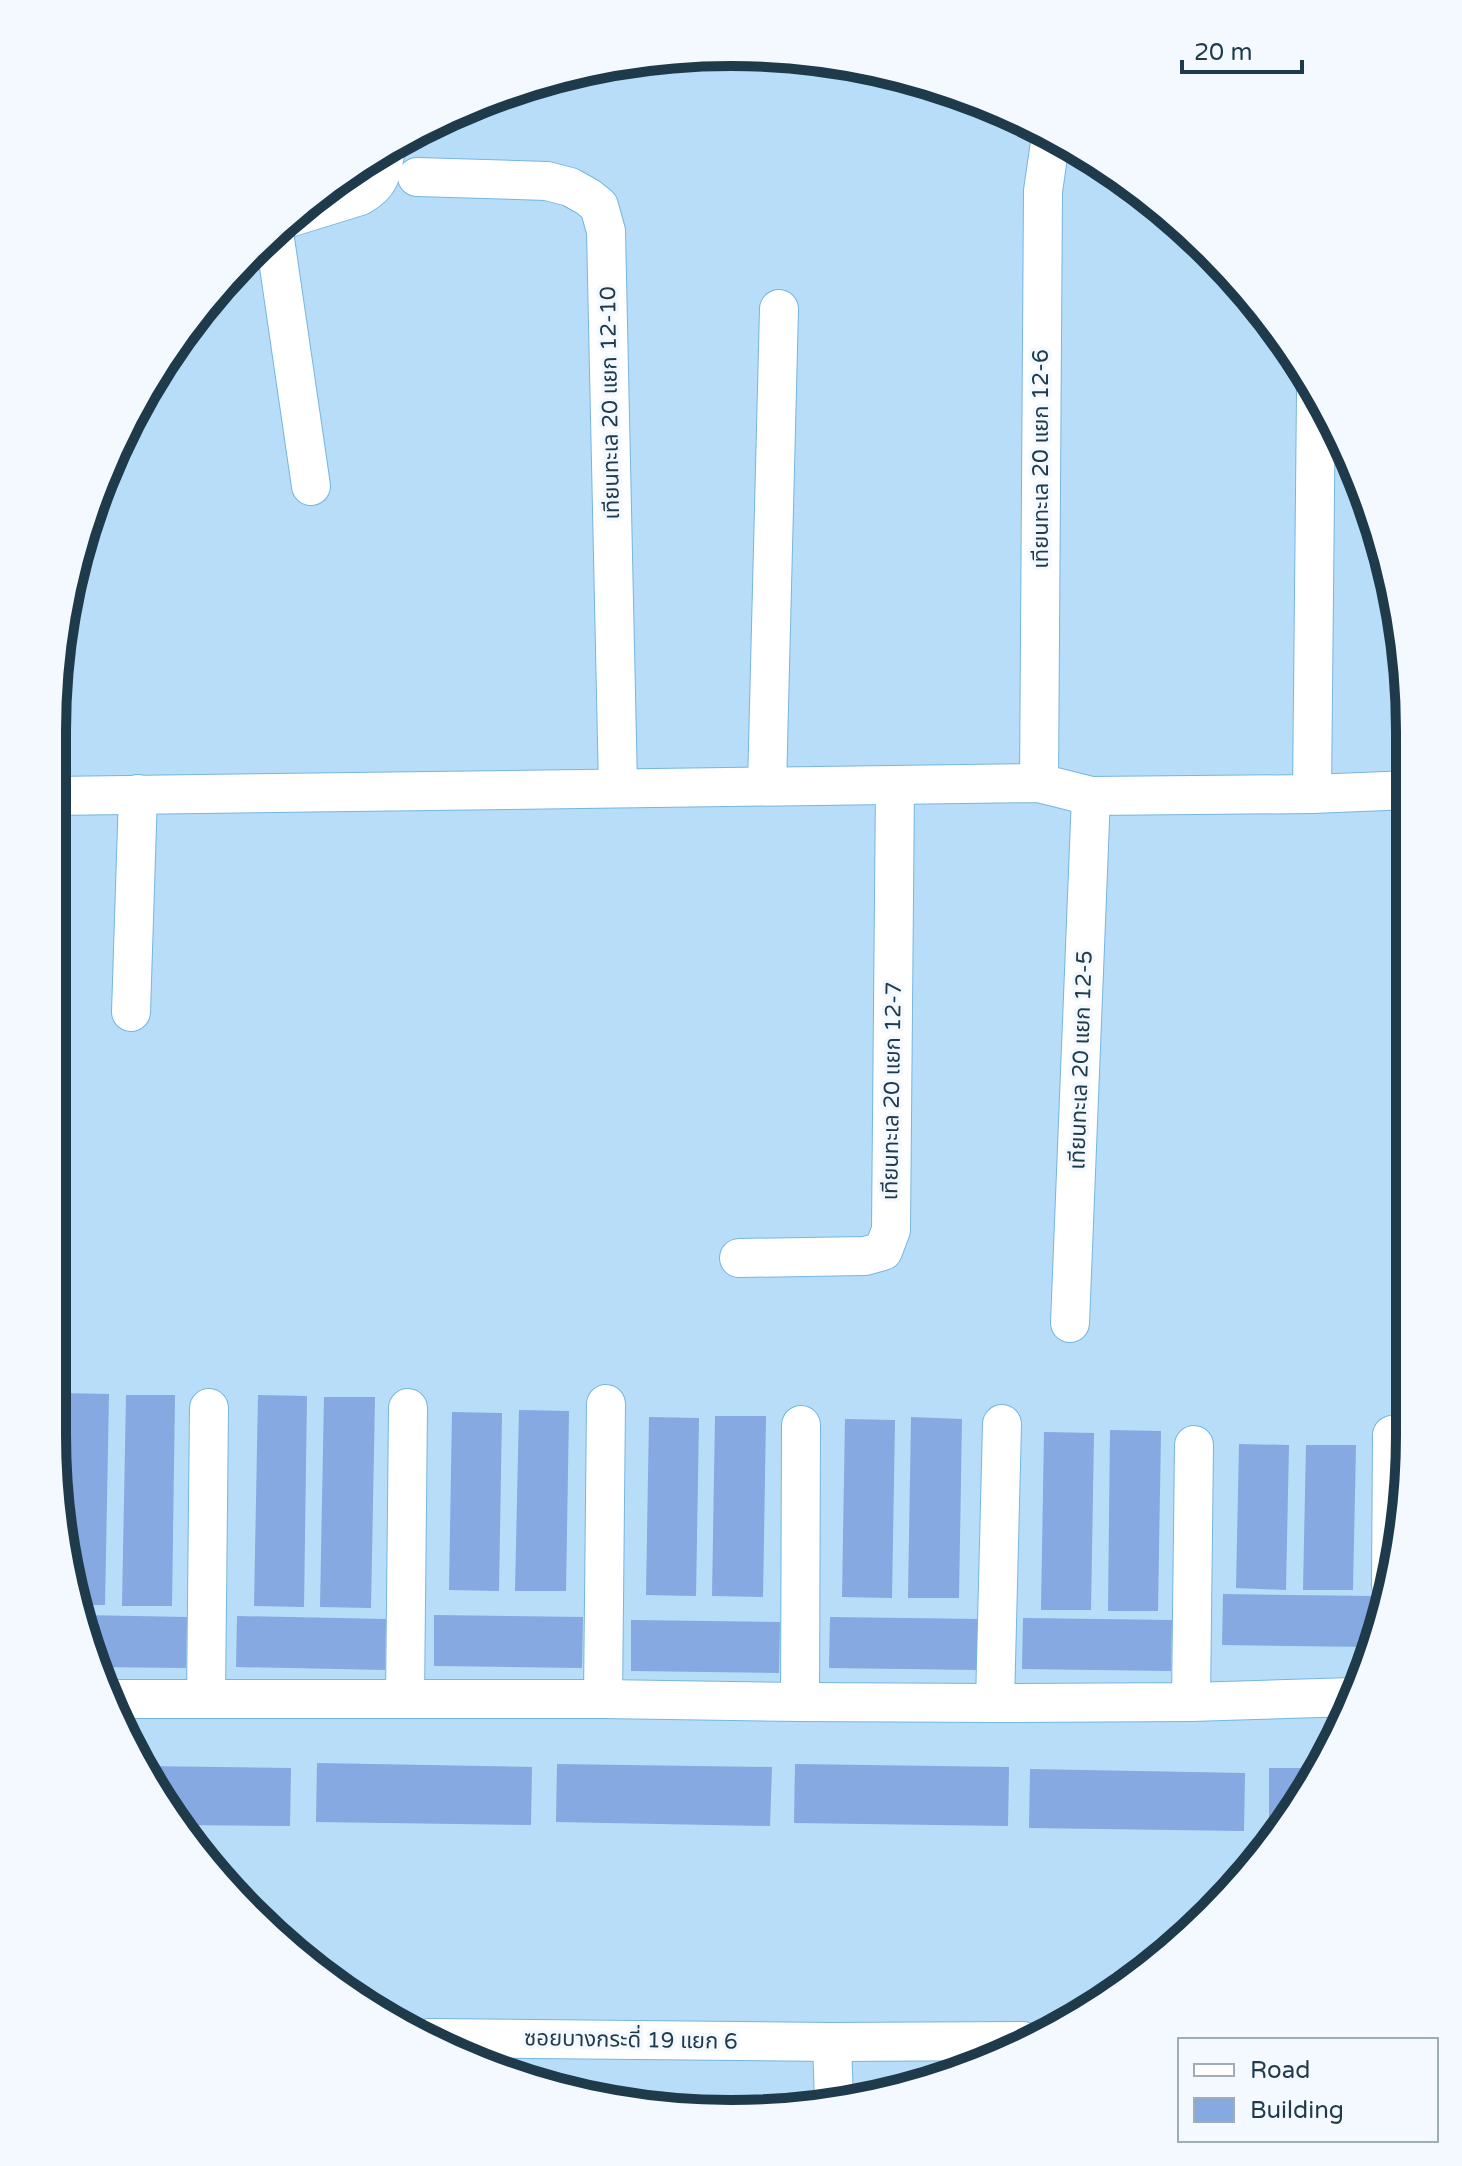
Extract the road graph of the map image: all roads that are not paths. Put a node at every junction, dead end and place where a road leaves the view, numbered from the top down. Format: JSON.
{"nodes":[{"id":1,"x":1049,"y":147,"type":"edge"},
{"id":2,"x":383,"y":165,"type":"edge"},
{"id":3,"x":417,"y":177,"type":"dead end"},
{"id":4,"x":320,"y":209,"type":"edge"},
{"id":5,"x":276,"y":247,"type":"edge"},
{"id":6,"x":779,"y":309,"type":"dead end"},
{"id":7,"x":1316,"y":416,"type":"edge"},
{"id":8,"x":311,"y":486,"type":"dead end"},
{"id":9,"x":1039,"y":783,"type":"junction"},
{"id":10,"x":895,"y":785,"type":"junction"},
{"id":11,"x":767,"y":786,"type":"junction"},
{"id":12,"x":618,"y":788,"type":"junction"},
{"id":13,"x":1396,"y":791,"type":"edge"},
{"id":14,"x":138,"y":794,"type":"junction"},
{"id":15,"x":1312,"y":794,"type":"junction"},
{"id":16,"x":66,"y":796,"type":"edge"},
{"id":17,"x":1091,"y":796,"type":"junction"},
{"id":18,"x":131,"y":1012,"type":"dead end"},
{"id":19,"x":739,"y":1258,"type":"dead end"},
{"id":20,"x":1070,"y":1323,"type":"dead end"},
{"id":21,"x":606,"y":1404,"type":"dead end"},
{"id":22,"x":209,"y":1408,"type":"dead end"},
{"id":23,"x":408,"y":1408,"type":"dead end"},
{"id":24,"x":1002,"y":1424,"type":"dead end"},
{"id":25,"x":801,"y":1425,"type":"dead end"},
{"id":26,"x":1392,"y":1435,"type":"dead end"},
{"id":27,"x":1194,"y":1445,"type":"dead end"},
{"id":28,"x":1392,"y":1509,"type":"edge"},
{"id":29,"x":1341,"y":1697,"type":"edge"},
{"id":30,"x":206,"y":1698,"type":"junction"},
{"id":31,"x":121,"y":1699,"type":"edge"},
{"id":32,"x":405,"y":1699,"type":"junction"},
{"id":33,"x":603,"y":1699,"type":"junction"},
{"id":34,"x":800,"y":1702,"type":"junction"},
{"id":35,"x":1191,"y":1702,"type":"junction"},
{"id":36,"x":995,"y":1703,"type":"junction"},
{"id":37,"x":453,"y":2038,"type":"edge"},
{"id":38,"x":1003,"y":2041,"type":"edge"},
{"id":39,"x":832,"y":2042,"type":"junction"},
{"id":40,"x":834,"y":2091,"type":"edge"}],
"edges":[{"from":1,"to":9,"type":"street","name":"เทียนทะเล 20 แยก 12-6"},
{"from":2,"to":4,"type":"street"},
{"from":3,"to":12,"type":"street","name":"เทียนทะเล 20 แยก 12-10"},
{"from":5,"to":8,"type":"street"},
{"from":6,"to":11,"type":"street"},
{"from":7,"to":15,"type":"street"},
{"from":9,"to":10,"type":"street"},
{"from":9,"to":17,"type":"street"},
{"from":10,"to":11,"type":"street"},
{"from":10,"to":19,"type":"street","name":"เทียนทะเล 20 แยก 12-7"},
{"from":11,"to":12,"type":"street"},
{"from":12,"to":14,"type":"street"},
{"from":13,"to":15,"type":"street"},
{"from":14,"to":16,"type":"street"},
{"from":14,"to":18,"type":"street"},
{"from":15,"to":17,"type":"street"},
{"from":17,"to":20,"type":"street","name":"เทียนทะเล 20 แยก 12-5"},
{"from":21,"to":33,"type":"street"},
{"from":22,"to":30,"type":"street"},
{"from":23,"to":32,"type":"street"},
{"from":24,"to":36,"type":"street"},
{"from":25,"to":34,"type":"street"},
{"from":26,"to":28,"type":"street"},
{"from":27,"to":35,"type":"street"},
{"from":29,"to":35,"type":"street"},
{"from":30,"to":31,"type":"street"},
{"from":30,"to":32,"type":"street"},
{"from":32,"to":33,"type":"street"},
{"from":33,"to":34,"type":"street"},
{"from":34,"to":36,"type":"street"},
{"from":35,"to":36,"type":"street"},
{"from":37,"to":39,"type":"street","name":"ซอยบางกระดี่ 19 แยก 6"},
{"from":38,"to":39,"type":"street","name":"ซอยบางกระดี่ 19 แยก 6"},
{"from":39,"to":40,"type":"street"}]}
